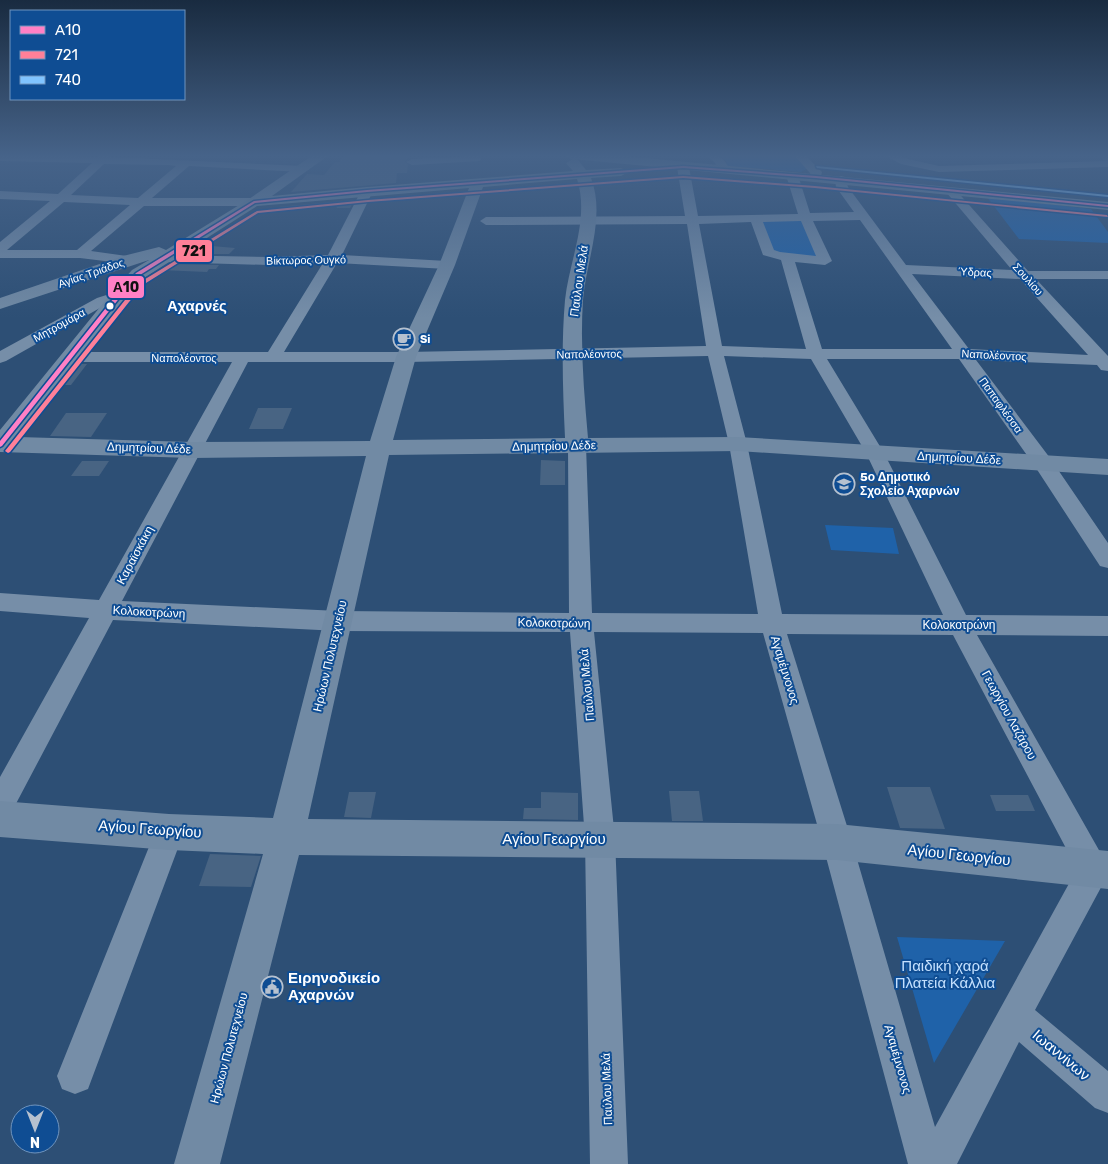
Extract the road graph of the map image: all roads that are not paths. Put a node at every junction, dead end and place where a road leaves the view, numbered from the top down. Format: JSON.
{"nodes":[{"id":1,"x":47,"y":209,"type":"edge"},
{"id":2,"x":131,"y":209,"type":"edge"},
{"id":3,"x":243,"y":209,"type":"edge"},
{"id":4,"x":358,"y":209,"type":"edge"},
{"id":5,"x":463,"y":209,"type":"edge"},
{"id":6,"x":588,"y":209,"type":"edge"},
{"id":7,"x":689,"y":209,"type":"edge"},
{"id":8,"x":802,"y":209,"type":"edge"},
{"id":9,"x":859,"y":209,"type":"edge"},
{"id":10,"x":967,"y":209,"type":"edge"},
{"id":11,"x":864,"y":216,"type":"junction"},
{"id":12,"x":756,"y":218,"type":"junction"},
{"id":13,"x":805,"y":218,"type":"junction"},
{"id":14,"x":691,"y":220,"type":"junction"},
{"id":15,"x":486,"y":221,"type":"dead end"},
{"id":16,"x":589,"y":221,"type":"junction"},
{"id":17,"x":183,"y":248,"type":"junction"},
{"id":18,"x":0,"y":249,"type":"edge"},
{"id":19,"x":0,"y":254,"type":"edge"},
{"id":20,"x":80,"y":254,"type":"junction"},
{"id":21,"x":787,"y":257,"type":"junction"},
{"id":22,"x":164,"y":258,"type":"junction"},
{"id":23,"x":333,"y":259,"type":"junction"},
{"id":24,"x":129,"y":260,"type":"junction"},
{"id":25,"x":447,"y":265,"type":"junction"},
{"id":26,"x":901,"y":269,"type":"junction"},
{"id":27,"x":1024,"y":275,"type":"junction"},
{"id":28,"x":1108,"y":275,"type":"edge"},
{"id":29,"x":119,"y":295,"type":"junction"},
{"id":30,"x":0,"y":304,"type":"edge"},
{"id":31,"x":714,"y":352,"type":"junction"},
{"id":32,"x":572,"y":354,"type":"junction"},
{"id":33,"x":816,"y":354,"type":"junction"},
{"id":34,"x":963,"y":354,"type":"junction"},
{"id":35,"x":70,"y":357,"type":"junction"},
{"id":36,"x":273,"y":357,"type":"junction"},
{"id":37,"x":406,"y":357,"type":"junction"},
{"id":38,"x":0,"y":358,"type":"edge"},
{"id":39,"x":242,"y":358,"type":"junction"},
{"id":40,"x":1106,"y":363,"type":"edge"},
{"id":41,"x":0,"y":444,"type":"edge"},
{"id":42,"x":738,"y":444,"type":"junction"},
{"id":43,"x":577,"y":446,"type":"junction"},
{"id":44,"x":379,"y":448,"type":"junction"},
{"id":45,"x":192,"y":450,"type":"junction"},
{"id":46,"x":876,"y":453,"type":"junction"},
{"id":47,"x":1043,"y":463,"type":"junction"},
{"id":48,"x":1108,"y":467,"type":"edge"},
{"id":49,"x":1108,"y":560,"type":"edge"},
{"id":50,"x":0,"y":602,"type":"edge"},
{"id":51,"x":106,"y":610,"type":"junction"},
{"id":52,"x":339,"y":621,"type":"junction"},
{"id":53,"x":582,"y":624,"type":"junction"},
{"id":54,"x":959,"y":624,"type":"junction"},
{"id":55,"x":772,"y":625,"type":"junction"},
{"id":56,"x":1108,"y":626,"type":"edge"},
{"id":57,"x":0,"y":805,"type":"edge"},
{"id":58,"x":0,"y":819,"type":"edge"},
{"id":59,"x":169,"y":832,"type":"junction"},
{"id":60,"x":286,"y":837,"type":"junction"},
{"id":61,"x":600,"y":839,"type":"junction"},
{"id":62,"x":837,"y":842,"type":"junction"},
{"id":63,"x":1101,"y":870,"type":"edge"},
{"id":64,"x":1014,"y":1015,"type":"junction"},
{"id":65,"x":75,"y":1076,"type":"dead end"},
{"id":66,"x":1108,"y":1095,"type":"edge"},
{"id":67,"x":198,"y":1164,"type":"edge"},
{"id":68,"x":609,"y":1164,"type":"edge"},
{"id":69,"x":927,"y":1164,"type":"edge"},
{"id":70,"x":936,"y":1164,"type":"edge"}],
"edges":[{"from":1,"to":18,"type":"street"},
{"from":2,"to":20,"type":"street"},
{"from":3,"to":17,"type":"street"},
{"from":4,"to":23,"type":"street"},
{"from":5,"to":25,"type":"street","name":"Ηρώων Πολυτεχνείου"},
{"from":6,"to":16,"type":"street","name":"Παύλου Μελά"},
{"from":7,"to":14,"type":"street","name":"Αγαμέμνονος"},
{"from":8,"to":13,"type":"street"},
{"from":9,"to":11,"type":"street","name":"Παπαφλέσσα"},
{"from":10,"to":27,"type":"street","name":"Σουλίου"},
{"from":11,"to":13,"type":"street"},
{"from":11,"to":26,"type":"street","name":"Παπαφλέσσα"},
{"from":12,"to":13,"type":"street"},
{"from":12,"to":14,"type":"street"},
{"from":12,"to":21,"type":"street"},
{"from":13,"to":21,"type":"street"},
{"from":14,"to":16,"type":"street"},
{"from":14,"to":31,"type":"street","name":"Αγαμέμνονος"},
{"from":15,"to":16,"type":"street"},
{"from":16,"to":32,"type":"street","name":"Παύλου Μελά"},
{"from":17,"to":22,"type":"street"},
{"from":17,"to":24,"type":"street","name":"Αγίας Τριάδος"},
{"from":19,"to":20,"type":"street"},
{"from":20,"to":24,"type":"street"},
{"from":21,"to":33,"type":"street","name":"Γεωργίου Λαζάρου"},
{"from":22,"to":23,"type":"street","name":"Βίκτωρος Ουγκό"},
{"from":22,"to":29,"type":"street"},
{"from":23,"to":25,"type":"street","name":"Βίκτωρος Ουγκό"},
{"from":23,"to":36,"type":"street"},
{"from":24,"to":30,"type":"street","name":"Αγίας Τριάδος"},
{"from":25,"to":37,"type":"street","name":"Ηρώων Πολυτεχνείου"},
{"from":26,"to":27,"type":"street","name":"Ύδρας"},
{"from":26,"to":34,"type":"street","name":"Παπαφλέσσα"},
{"from":27,"to":28,"type":"street","name":"Ύδρας"},
{"from":27,"to":40,"type":"street","name":"Σουλίου"},
{"from":29,"to":35,"type":"street"},
{"from":29,"to":38,"type":"street","name":"Μητρομάρα"},
{"from":31,"to":32,"type":"street","name":"Ναπολέοντος"},
{"from":31,"to":33,"type":"street","name":"Ναπολέοντος"},
{"from":31,"to":42,"type":"street","name":"Αγαμέμνονος"},
{"from":32,"to":37,"type":"street","name":"Ναπολέοντος"},
{"from":32,"to":43,"type":"street","name":"Παύλου Μελά"},
{"from":33,"to":34,"type":"street","name":"Ναπολέοντος"},
{"from":33,"to":46,"type":"street","name":"Γεωργίου Λαζάρου"},
{"from":34,"to":40,"type":"street","name":"Ναπολέοντος"},
{"from":34,"to":47,"type":"street","name":"Παπαφλέσσα"},
{"from":35,"to":39,"type":"street","name":"Ναπολέοντος"},
{"from":35,"to":41,"type":"street"},
{"from":36,"to":37,"type":"street","name":"Ναπολέοντος"},
{"from":36,"to":39,"type":"street","name":"Ναπολέοντος"},
{"from":37,"to":44,"type":"street","name":"Ηρώων Πολυτεχνείου"},
{"from":39,"to":45,"type":"street","name":"Καραϊσκάκη"},
{"from":41,"to":45,"type":"street","name":"Δημητρίου Δέδε"},
{"from":42,"to":43,"type":"street","name":"Δημητρίου Δέδε"},
{"from":42,"to":46,"type":"street","name":"Δημητρίου Δέδε"},
{"from":42,"to":55,"type":"street","name":"Αγαμέμνονος"},
{"from":43,"to":44,"type":"street","name":"Δημητρίου Δέδε"},
{"from":43,"to":53,"type":"street","name":"Παύλου Μελά"},
{"from":44,"to":45,"type":"street","name":"Δημητρίου Δέδε"},
{"from":44,"to":52,"type":"street","name":"Ηρώων Πολυτεχνείου"},
{"from":45,"to":51,"type":"street","name":"Καραϊσκάκη"},
{"from":46,"to":47,"type":"street","name":"Δημητρίου Δέδε"},
{"from":46,"to":54,"type":"street","name":"Γεωργίου Λαζάρου"},
{"from":47,"to":48,"type":"street","name":"Δημητρίου Δέδε"},
{"from":47,"to":49,"type":"street","name":"Παπαφλέσσα"},
{"from":50,"to":51,"type":"street","name":"Κολοκοτρώνη"},
{"from":51,"to":52,"type":"street","name":"Κολοκοτρώνη"},
{"from":51,"to":57,"type":"street","name":"Καραϊσκάκη"},
{"from":52,"to":53,"type":"street","name":"Κολοκοτρώνη"},
{"from":52,"to":60,"type":"street","name":"Ηρώων Πολυτεχνείου"},
{"from":53,"to":55,"type":"street","name":"Κολοκοτρώνη"},
{"from":53,"to":61,"type":"street","name":"Παύλου Μελά"},
{"from":54,"to":55,"type":"street","name":"Κολοκοτρώνη"},
{"from":54,"to":56,"type":"street","name":"Κολοκοτρώνη"},
{"from":54,"to":63,"type":"street","name":"Γεωργίου Λαζάρου"},
{"from":55,"to":62,"type":"street","name":"Αγαμέμνονος"},
{"from":58,"to":59,"type":"street","name":"Αγίου Γεωργίου"},
{"from":59,"to":60,"type":"street","name":"Αγίου Γεωργίου"},
{"from":59,"to":65,"type":"street"},
{"from":60,"to":61,"type":"street","name":"Αγίου Γεωργίου"},
{"from":60,"to":67,"type":"street","name":"Ηρώων Πολυτεχνείου"},
{"from":61,"to":62,"type":"street","name":"Αγίου Γεωργίου"},
{"from":61,"to":68,"type":"street","name":"Παύλου Μελά"},
{"from":62,"to":63,"type":"street","name":"Αγίου Γεωργίου"},
{"from":62,"to":69,"type":"street","name":"Αγαμέμνονος"},
{"from":63,"to":64,"type":"street"},
{"from":64,"to":66,"type":"street","name":"Ιωαννίνων"},
{"from":64,"to":70,"type":"street"}]}
